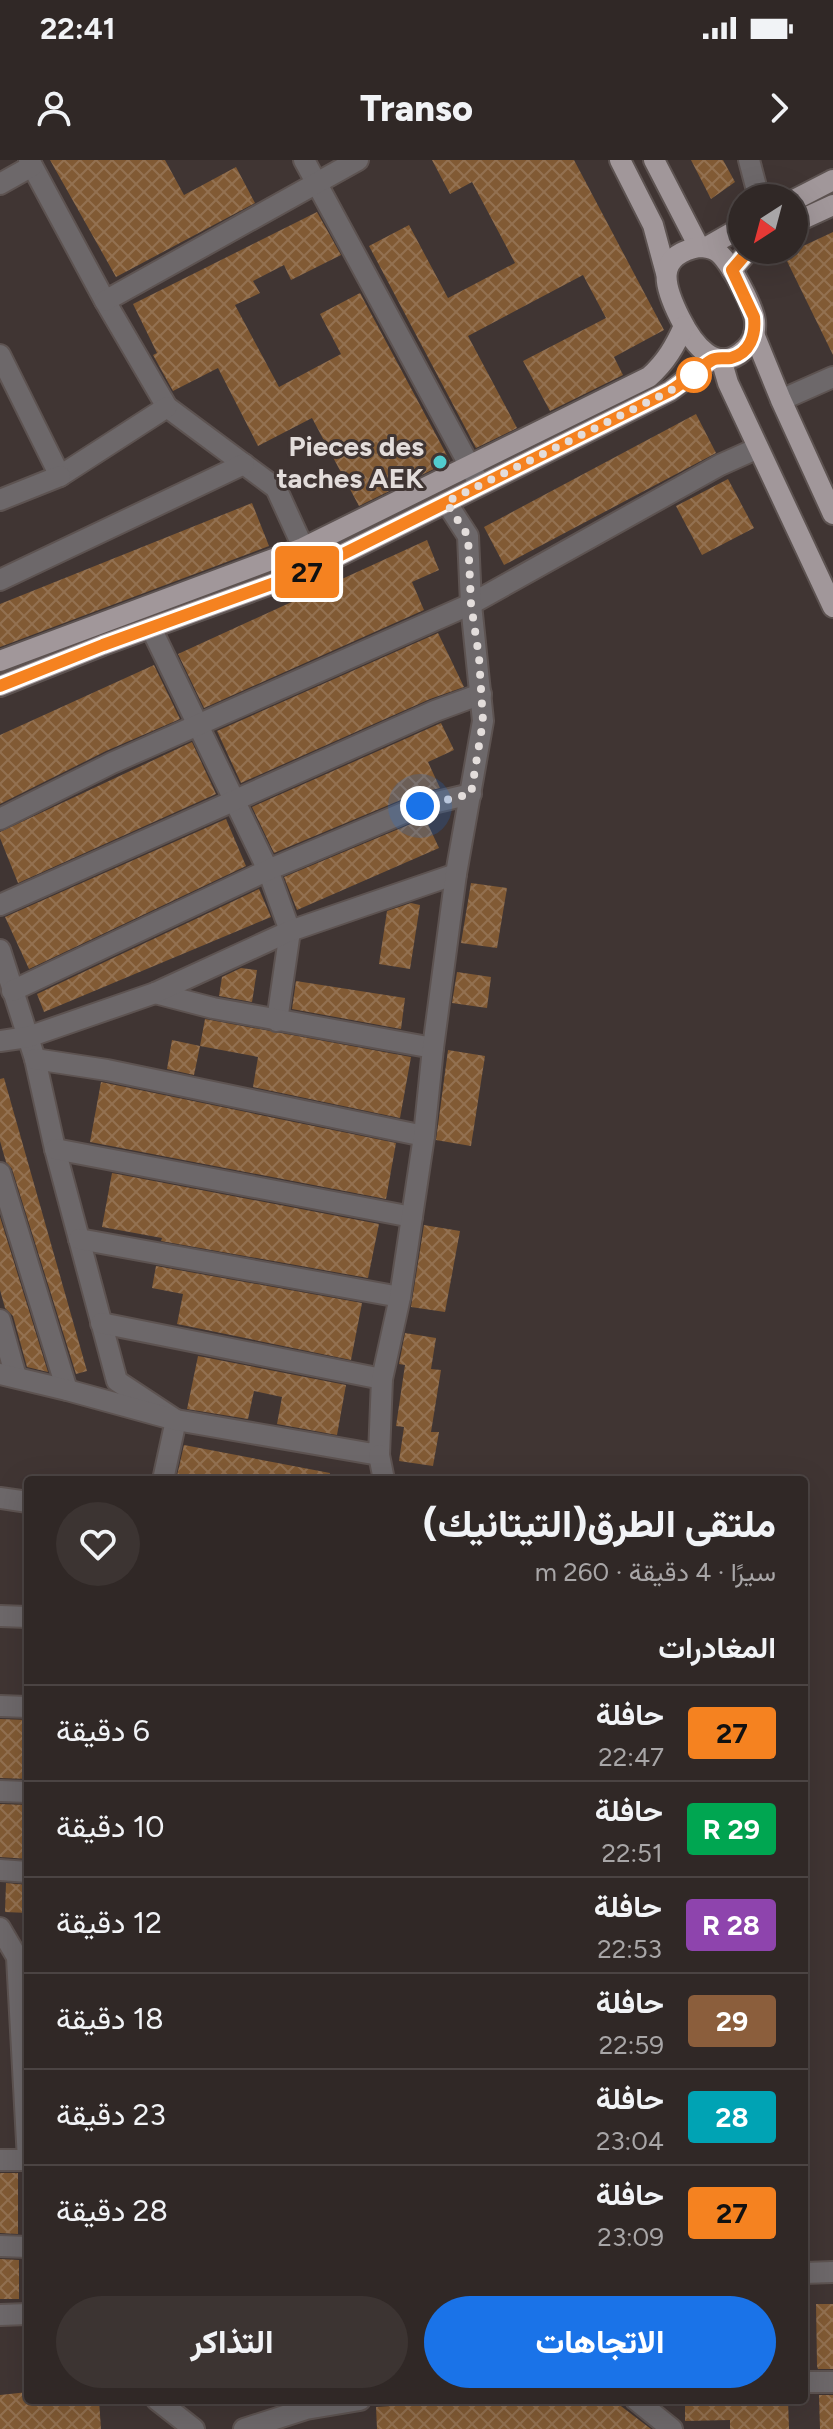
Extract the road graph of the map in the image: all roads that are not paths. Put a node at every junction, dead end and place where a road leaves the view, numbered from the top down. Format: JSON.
{"nodes":[{"id":1,"x":304,"y":160,"type":"edge"},
{"id":2,"x":358,"y":160,"type":"edge"},
{"id":3,"x":620,"y":160,"type":"edge"},
{"id":4,"x":654,"y":160,"type":"edge"},
{"id":5,"x":749,"y":160,"type":"edge"},
{"id":6,"x":31,"y":163,"type":"edge"},
{"id":7,"x":833,"y":180,"type":"edge"},
{"id":8,"x":315,"y":182,"type":"junction"},
{"id":9,"x":0,"y":184,"type":"edge"},
{"id":10,"x":755,"y":184,"type":"edge"},
{"id":11,"x":808,"y":193,"type":"edge"},
{"id":12,"x":833,"y":205,"type":"edge"},
{"id":13,"x":808,"y":217,"type":"edge"},
{"id":14,"x":728,"y":234,"type":"edge"},
{"id":15,"x":703,"y":247,"type":"junction"},
{"id":16,"x":737,"y":264,"type":"edge"},
{"id":17,"x":732,"y":270,"type":"junction"},
{"id":18,"x":666,"y":273,"type":"junction"},
{"id":19,"x":105,"y":301,"type":"junction"},
{"id":20,"x":684,"y":326,"type":"junction"},
{"id":21,"x":754,"y":334,"type":"junction"},
{"id":22,"x":0,"y":355,"type":"edge"},
{"id":23,"x":718,"y":358,"type":"junction"},
{"id":24,"x":833,"y":377,"type":"edge"},
{"id":25,"x":781,"y":400,"type":"junction"},
{"id":26,"x":167,"y":407,"type":"junction"},
{"id":27,"x":758,"y":448,"type":"junction"},
{"id":28,"x":244,"y":464,"type":"junction"},
{"id":29,"x":470,"y":465,"type":"junction"},
{"id":30,"x":60,"y":476,"type":"junction"},
{"id":31,"x":480,"y":485,"type":"junction"},
{"id":32,"x":0,"y":500,"type":"edge"},
{"id":33,"x":446,"y":502,"type":"junction"},
{"id":34,"x":833,"y":514,"type":"edge"},
{"id":35,"x":303,"y":548,"type":"junction"},
{"id":36,"x":313,"y":569,"type":"junction"},
{"id":37,"x":0,"y":580,"type":"edge"},
{"id":38,"x":471,"y":604,"type":"junction"},
{"id":39,"x":833,"y":607,"type":"edge"},
{"id":40,"x":151,"y":628,"type":"junction"},
{"id":41,"x":0,"y":661,"type":"edge"},
{"id":42,"x":0,"y":686,"type":"edge"},
{"id":43,"x":481,"y":694,"type":"junction"},
{"id":44,"x":198,"y":724,"type":"junction"},
{"id":45,"x":471,"y":794,"type":"junction"},
{"id":46,"x":234,"y":800,"type":"junction"},
{"id":47,"x":0,"y":819,"type":"edge"},
{"id":48,"x":268,"y":870,"type":"junction"},
{"id":49,"x":456,"y":874,"type":"junction"},
{"id":50,"x":0,"y":905,"type":"edge"},
{"id":51,"x":290,"y":931,"type":"junction"},
{"id":52,"x":0,"y":950,"type":"edge"},
{"id":53,"x":12,"y":991,"type":"junction"},
{"id":54,"x":155,"y":993,"type":"junction"},
{"id":55,"x":277,"y":1021,"type":"junction"},
{"id":56,"x":28,"y":1037,"type":"junction"},
{"id":57,"x":0,"y":1041,"type":"edge"},
{"id":58,"x":433,"y":1048,"type":"junction"},
{"id":59,"x":35,"y":1059,"type":"junction"},
{"id":60,"x":424,"y":1136,"type":"junction"},
{"id":61,"x":55,"y":1149,"type":"junction"},
{"id":62,"x":0,"y":1173,"type":"edge"},
{"id":63,"x":412,"y":1217,"type":"junction"},
{"id":64,"x":79,"y":1239,"type":"junction"},
{"id":65,"x":400,"y":1297,"type":"junction"},
{"id":66,"x":0,"y":1320,"type":"edge"},
{"id":67,"x":101,"y":1323,"type":"junction"},
{"id":68,"x":8,"y":1376,"type":"edge"},
{"id":69,"x":382,"y":1379,"type":"junction"},
{"id":70,"x":67,"y":1390,"type":"junction"},
{"id":71,"x":176,"y":1420,"type":"junction"},
{"id":72,"x":379,"y":1455,"type":"junction"},
{"id":73,"x":164,"y":1476,"type":"edge"},
{"id":74,"x":383,"y":1476,"type":"edge"},
{"id":75,"x":0,"y":1498,"type":"edge"},
{"id":76,"x":24,"y":1501,"type":"edge"},
{"id":77,"x":0,"y":1616,"type":"edge"},
{"id":78,"x":24,"y":1617,"type":"edge"},
{"id":79,"x":0,"y":1706,"type":"edge"},
{"id":80,"x":24,"y":1707,"type":"edge"},
{"id":81,"x":0,"y":1791,"type":"edge"},
{"id":82,"x":24,"y":1792,"type":"edge"},
{"id":83,"x":0,"y":1870,"type":"edge"},
{"id":84,"x":24,"y":1872,"type":"edge"},
{"id":85,"x":0,"y":1928,"type":"edge"},
{"id":86,"x":15,"y":1958,"type":"edge"},
{"id":87,"x":24,"y":2055,"type":"edge"},
{"id":88,"x":0,"y":2160,"type":"edge"},
{"id":89,"x":24,"y":2160,"type":"edge"},
{"id":90,"x":0,"y":2246,"type":"edge"},
{"id":91,"x":24,"y":2247,"type":"edge"},
{"id":92,"x":833,"y":2272,"type":"edge"},
{"id":93,"x":808,"y":2273,"type":"edge"},
{"id":94,"x":24,"y":2314,"type":"edge"},
{"id":95,"x":0,"y":2315,"type":"edge"},
{"id":96,"x":808,"y":2382,"type":"edge"},
{"id":97,"x":833,"y":2382,"type":"edge"},
{"id":98,"x":162,"y":2404,"type":"edge"},
{"id":99,"x":336,"y":2404,"type":"edge"},
{"id":100,"x":641,"y":2404,"type":"edge"},
{"id":101,"x":194,"y":2429,"type":"edge"},
{"id":102,"x":244,"y":2429,"type":"edge"},
{"id":103,"x":672,"y":2429,"type":"edge"}],
"edges":[{"from":1,"to":8,"type":"street"},
{"from":2,"to":8,"type":"street"},
{"from":3,"to":18,"type":"main road"},
{"from":4,"to":15,"type":"main road"},
{"from":5,"to":10,"type":"street"},
{"from":6,"to":9,"type":"street"},
{"from":6,"to":19,"type":"street"},
{"from":7,"to":11,"type":"main road"},
{"from":8,"to":19,"type":"street"},
{"from":8,"to":29,"type":"street"},
{"from":12,"to":13,"type":"main road"},
{"from":14,"to":15,"type":"main road"},
{"from":15,"to":17,"type":"main road"},
{"from":15,"to":18,"type":"main road"},
{"from":16,"to":17,"type":"main road"},
{"from":17,"to":21,"type":"main road"},
{"from":18,"to":20,"type":"main road"},
{"from":19,"to":26,"type":"street"},
{"from":20,"to":23,"type":"main road"},
{"from":20,"to":29,"type":"main road"},
{"from":21,"to":23,"type":"main road"},
{"from":21,"to":25,"type":"main road"},
{"from":22,"to":30,"type":"street"},
{"from":23,"to":27,"type":"main road"},
{"from":23,"to":31,"type":"main road"},
{"from":24,"to":25,"type":"street"},
{"from":25,"to":34,"type":"main road"},
{"from":26,"to":28,"type":"street"},
{"from":26,"to":30,"type":"street"},
{"from":27,"to":38,"type":"street"},
{"from":27,"to":39,"type":"main road"},
{"from":28,"to":35,"type":"street"},
{"from":28,"to":37,"type":"street"},
{"from":29,"to":31,"type":"street"},
{"from":29,"to":35,"type":"main road"},
{"from":30,"to":32,"type":"street"},
{"from":31,"to":33,"type":"main road"},
{"from":33,"to":36,"type":"main road"},
{"from":33,"to":38,"type":"street"},
{"from":35,"to":36,"type":"street"},
{"from":35,"to":41,"type":"main road"},
{"from":36,"to":40,"type":"main road"},
{"from":38,"to":43,"type":"street"},
{"from":38,"to":44,"type":"street"},
{"from":40,"to":42,"type":"main road"},
{"from":40,"to":44,"type":"street"},
{"from":43,"to":45,"type":"street"},
{"from":43,"to":46,"type":"street"},
{"from":44,"to":46,"type":"street"},
{"from":44,"to":47,"type":"street"},
{"from":45,"to":48,"type":"street"},
{"from":45,"to":49,"type":"street"},
{"from":46,"to":48,"type":"street"},
{"from":46,"to":50,"type":"street"},
{"from":48,"to":51,"type":"street"},
{"from":48,"to":53,"type":"street"},
{"from":49,"to":51,"type":"street"},
{"from":49,"to":58,"type":"street"},
{"from":51,"to":54,"type":"street"},
{"from":51,"to":55,"type":"street"},
{"from":52,"to":53,"type":"street"},
{"from":53,"to":56,"type":"street"},
{"from":54,"to":55,"type":"street"},
{"from":54,"to":56,"type":"street"},
{"from":55,"to":58,"type":"street"},
{"from":56,"to":57,"type":"street"},
{"from":56,"to":59,"type":"street"},
{"from":58,"to":60,"type":"street"},
{"from":59,"to":60,"type":"street"},
{"from":59,"to":61,"type":"street"},
{"from":60,"to":63,"type":"street"},
{"from":61,"to":63,"type":"street"},
{"from":61,"to":64,"type":"street"},
{"from":62,"to":70,"type":"street"},
{"from":63,"to":65,"type":"street"},
{"from":64,"to":65,"type":"street"},
{"from":64,"to":67,"type":"street"},
{"from":65,"to":69,"type":"street"},
{"from":66,"to":68,"type":"street"},
{"from":67,"to":69,"type":"street"},
{"from":67,"to":71,"type":"street"},
{"from":68,"to":70,"type":"street"},
{"from":69,"to":72,"type":"street"},
{"from":70,"to":71,"type":"street"},
{"from":71,"to":72,"type":"street"},
{"from":71,"to":73,"type":"street"},
{"from":72,"to":74,"type":"street"},
{"from":75,"to":76,"type":"street"},
{"from":77,"to":78,"type":"street"},
{"from":79,"to":80,"type":"street"},
{"from":81,"to":82,"type":"street"},
{"from":83,"to":84,"type":"street"},
{"from":85,"to":86,"type":"street"},
{"from":86,"to":87,"type":"street"},
{"from":88,"to":89,"type":"street"},
{"from":90,"to":91,"type":"street"},
{"from":92,"to":93,"type":"street"},
{"from":94,"to":95,"type":"street"},
{"from":96,"to":97,"type":"street"},
{"from":98,"to":101,"type":"street"},
{"from":99,"to":102,"type":"street"},
{"from":100,"to":103,"type":"street"}]}
